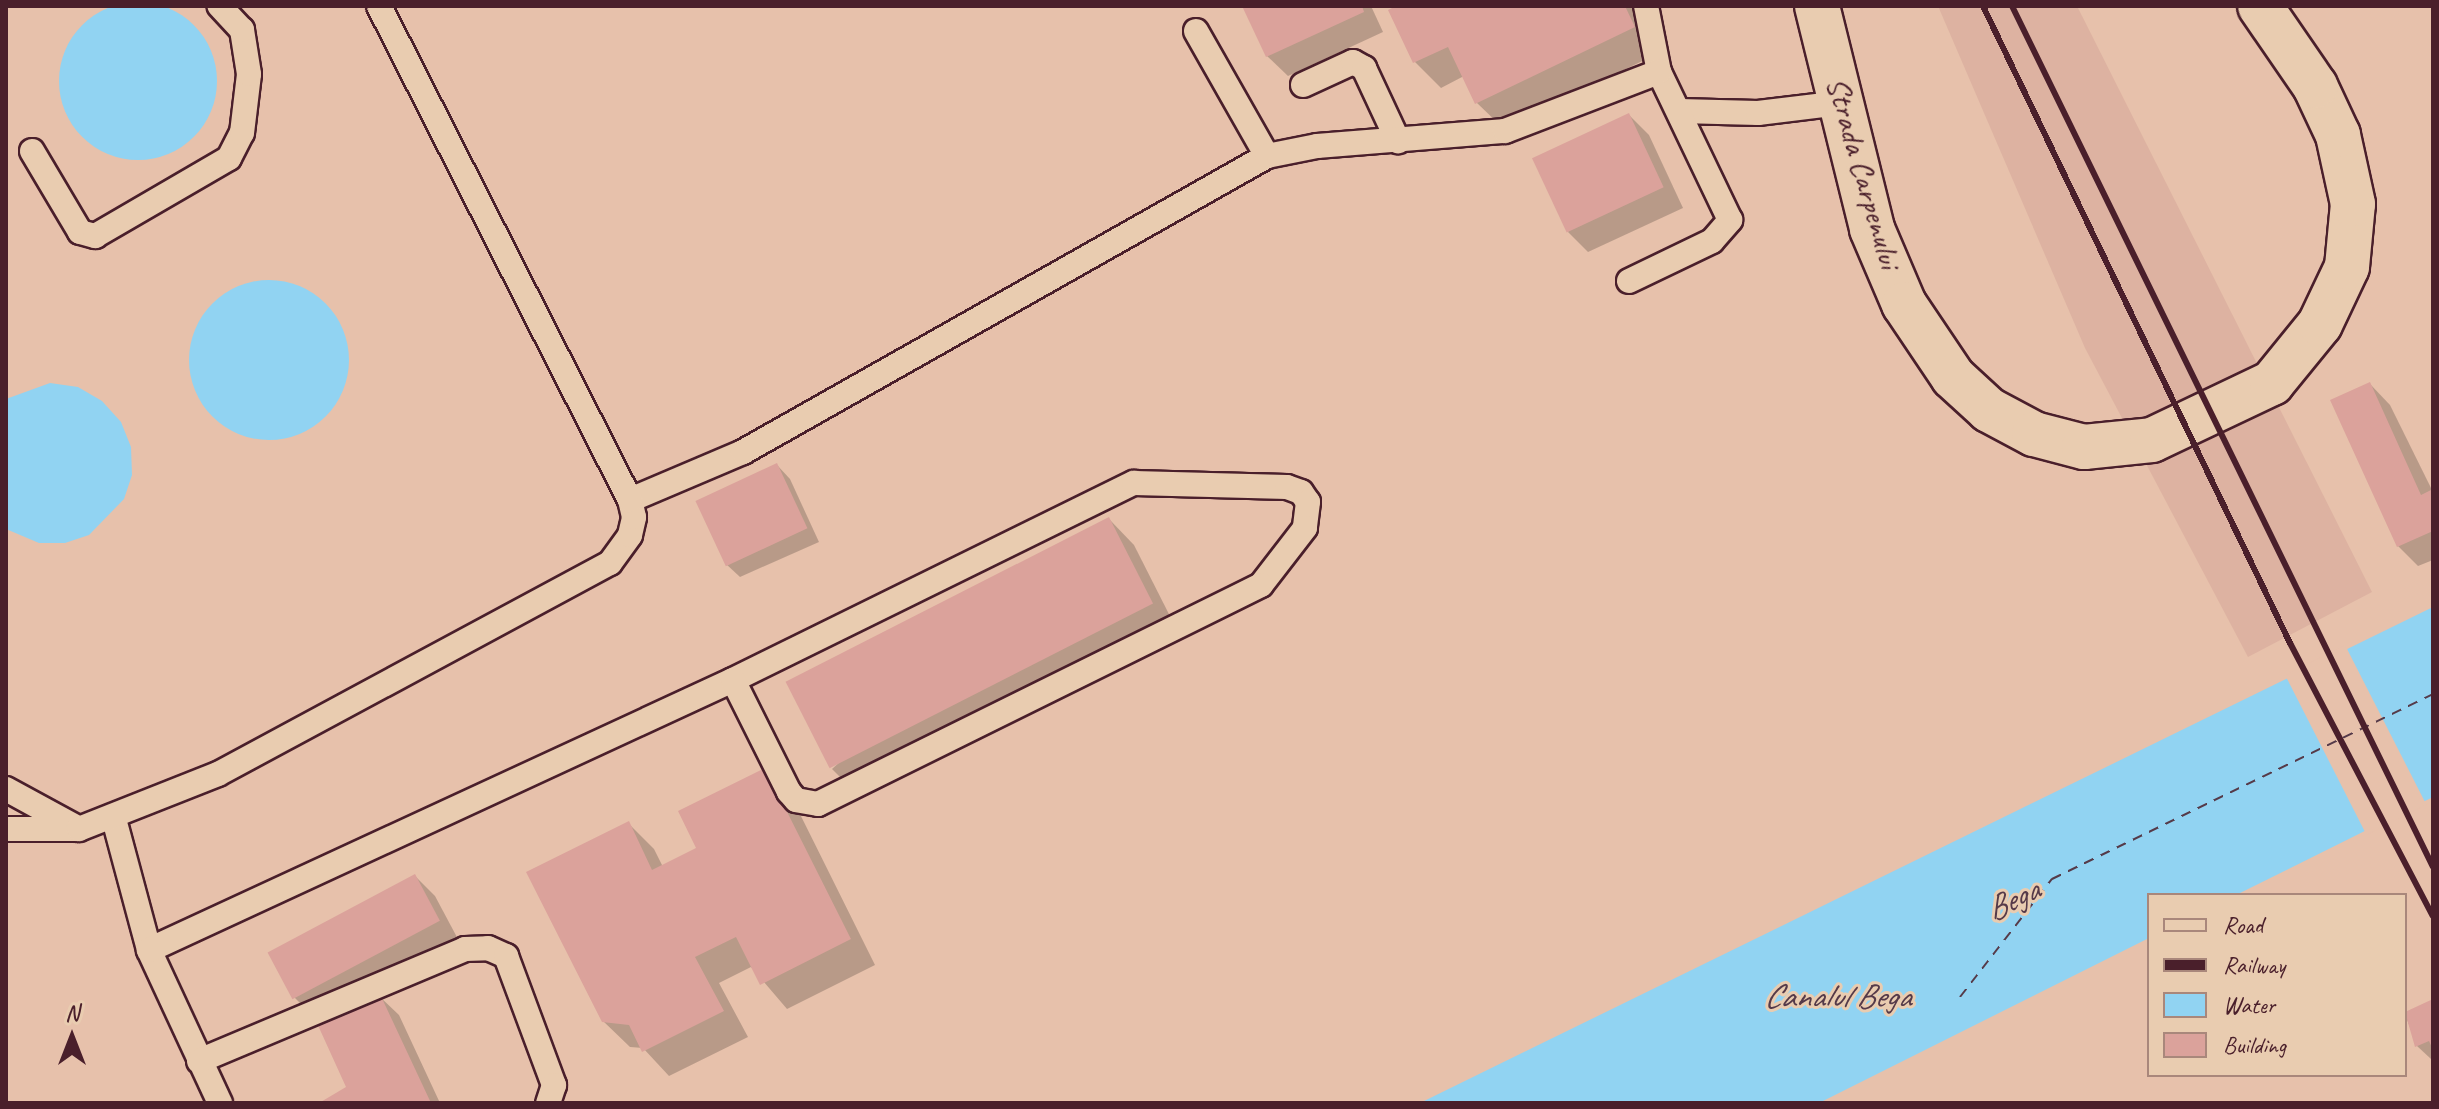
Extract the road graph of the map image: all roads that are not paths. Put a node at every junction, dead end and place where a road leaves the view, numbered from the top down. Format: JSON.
{"nodes":[{"id":1,"x":220,"y":6,"type":"edge"},
{"id":2,"x":379,"y":6,"type":"edge"},
{"id":3,"x":1646,"y":6,"type":"edge"},
{"id":4,"x":1817,"y":6,"type":"edge"},
{"id":5,"x":2260,"y":6,"type":"edge"},
{"id":6,"x":1196,"y":31,"type":"dead end"},
{"id":7,"x":1659,"y":72,"type":"junction"},
{"id":8,"x":1303,"y":85,"type":"dead end"},
{"id":9,"x":1841,"y":103,"type":"junction"},
{"id":10,"x":1679,"y":111,"type":"junction"},
{"id":11,"x":1398,"y":141,"type":"junction"},
{"id":12,"x":32,"y":151,"type":"dead end"},
{"id":13,"x":1267,"y":156,"type":"junction"},
{"id":14,"x":1629,"y":281,"type":"dead end"},
{"id":15,"x":630,"y":500,"type":"junction"},
{"id":16,"x":733,"y":680,"type":"junction"},
{"id":17,"x":6,"y":789,"type":"edge"},
{"id":18,"x":114,"y":819,"type":"junction"},
{"id":19,"x":6,"y":829,"type":"edge"},
{"id":20,"x":79,"y":829,"type":"junction"},
{"id":21,"x":149,"y":950,"type":"junction"},
{"id":22,"x":199,"y":1061,"type":"junction"},
{"id":23,"x":220,"y":1103,"type":"edge"},
{"id":24,"x":548,"y":1103,"type":"edge"}],
"edges":[{"from":1,"to":12,"type":"lane"},
{"from":2,"to":15,"type":"lane"},
{"from":3,"to":7,"type":"lane"},
{"from":4,"to":9,"type":"street","name":"Strada Carpenului"},
{"from":5,"to":9,"type":"street","name":"Strada Carpenului"},
{"from":6,"to":13,"type":"lane"},
{"from":7,"to":10,"type":"lane"},
{"from":7,"to":11,"type":"lane"},
{"from":8,"to":11,"type":"lane"},
{"from":9,"to":10,"type":"lane"},
{"from":10,"to":14,"type":"lane"},
{"from":11,"to":13,"type":"lane"},
{"from":13,"to":15,"type":"lane"},
{"from":15,"to":18,"type":"lane"},
{"from":16,"to":16,"type":"lane"},
{"from":16,"to":21,"type":"lane"},
{"from":17,"to":20,"type":"lane"},
{"from":18,"to":20,"type":"lane"},
{"from":18,"to":21,"type":"lane"},
{"from":19,"to":20,"type":"lane"},
{"from":21,"to":22,"type":"lane"},
{"from":22,"to":23,"type":"lane"},
{"from":22,"to":24,"type":"lane"}]}
